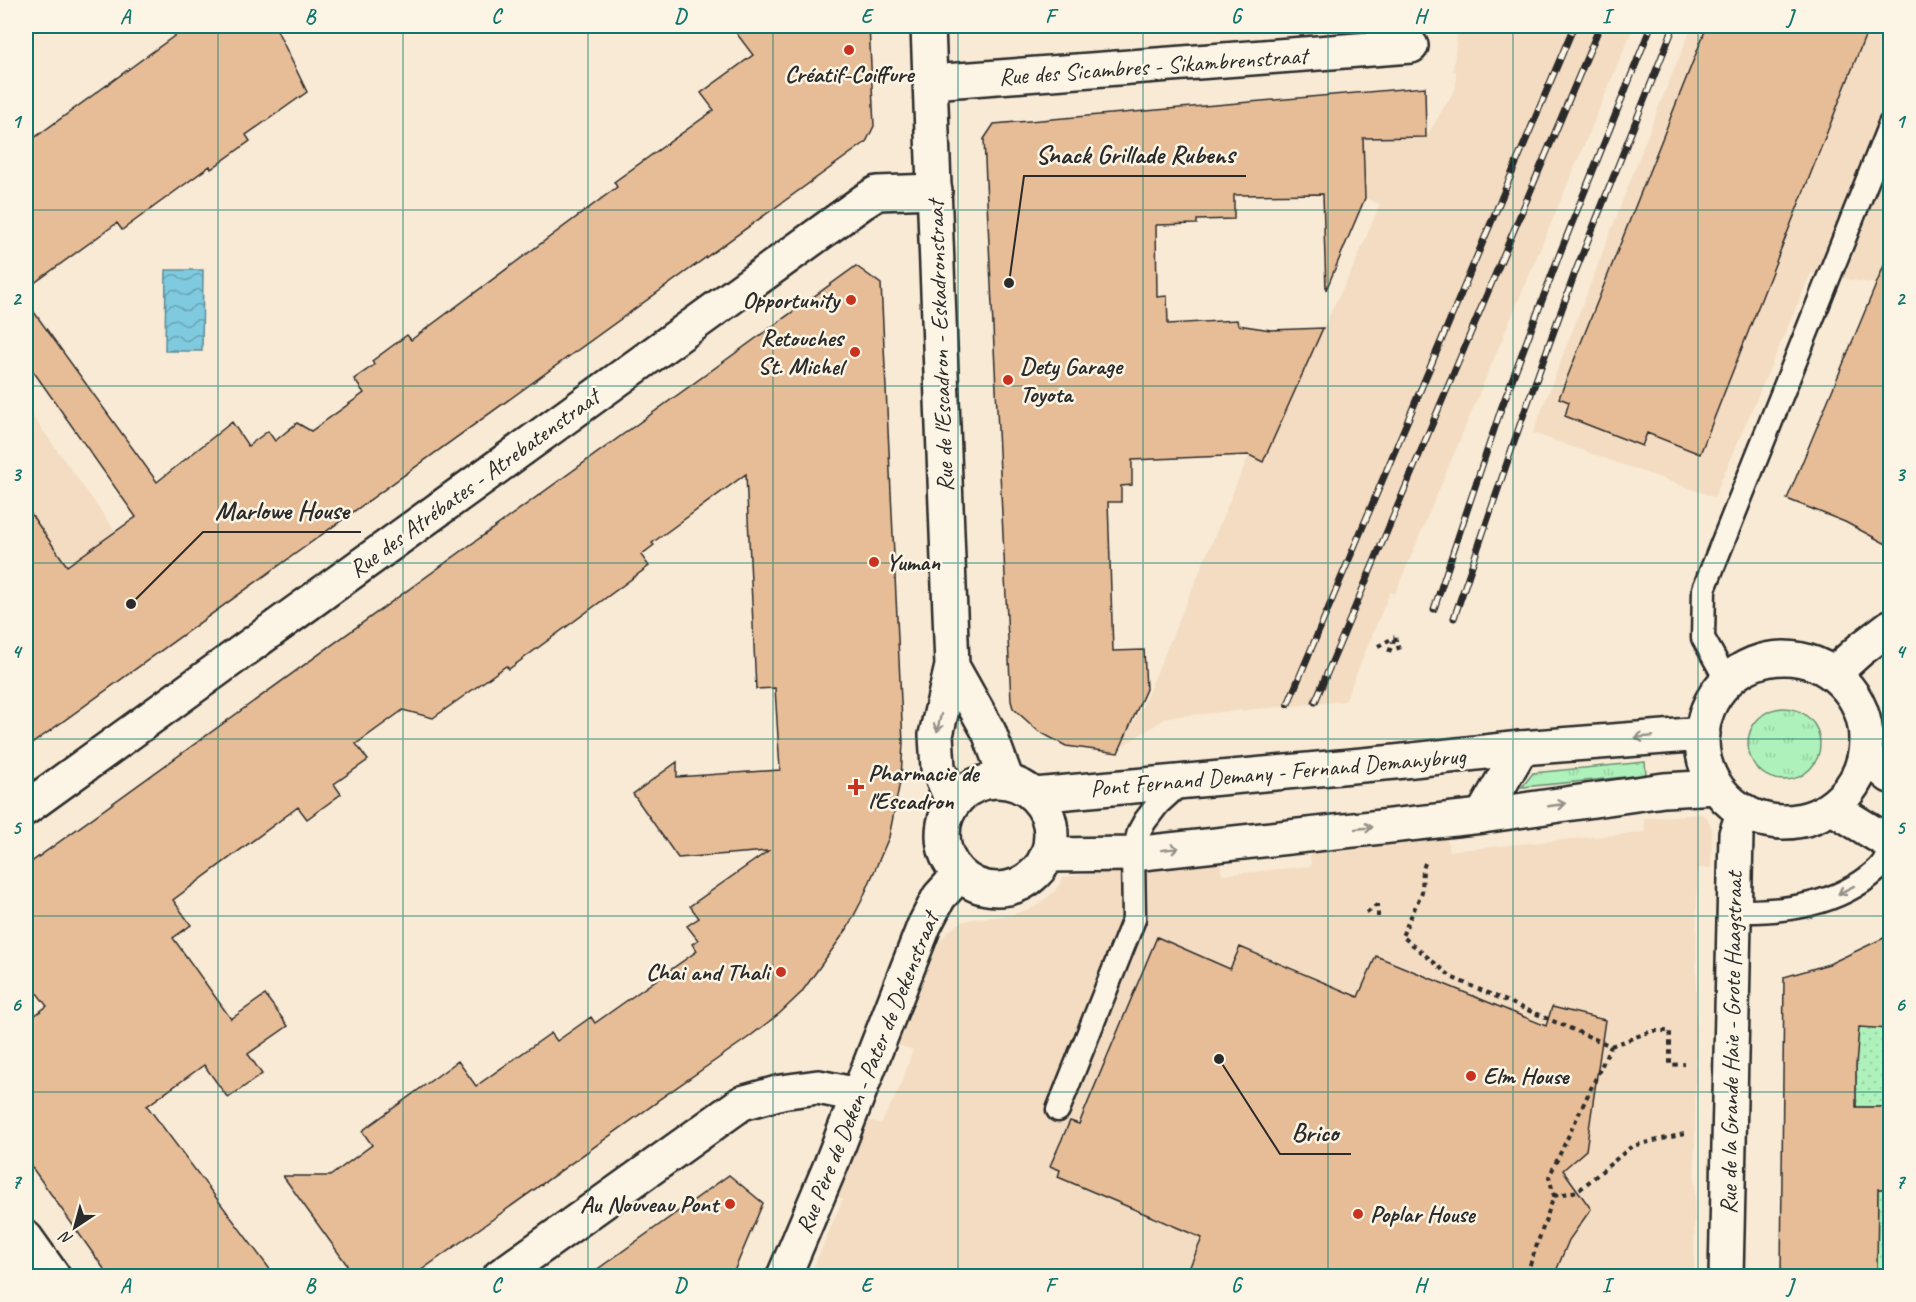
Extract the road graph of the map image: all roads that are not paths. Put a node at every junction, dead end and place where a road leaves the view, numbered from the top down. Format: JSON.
{"nodes":[{"id":1,"x":928,"y":26,"type":"edge"},
{"id":2,"x":1411,"y":46,"type":"dead end"},
{"id":3,"x":931,"y":82,"type":"junction"},
{"id":4,"x":1890,"y":124,"type":"edge"},
{"id":5,"x":935,"y":191,"type":"junction"},
{"id":6,"x":1890,"y":627,"type":"edge"},
{"id":7,"x":952,"y":666,"type":"junction"},
{"id":8,"x":1833,"y":674,"type":"junction"},
{"id":9,"x":1727,"y":681,"type":"junction"},
{"id":10,"x":1702,"y":734,"type":"junction"},
{"id":11,"x":1521,"y":748,"type":"junction"},
{"id":12,"x":1865,"y":755,"type":"junction"},
{"id":13,"x":1890,"y":776,"type":"edge"},
{"id":14,"x":1182,"y":782,"type":"junction"},
{"id":15,"x":1717,"y":787,"type":"junction"},
{"id":16,"x":1021,"y":788,"type":"junction"},
{"id":17,"x":953,"y":803,"type":"junction"},
{"id":18,"x":1831,"y":807,"type":"junction"},
{"id":19,"x":26,"y":808,"type":"edge"},
{"id":20,"x":1744,"y":811,"type":"junction"},
{"id":21,"x":1482,"y":816,"type":"junction"},
{"id":22,"x":1890,"y":843,"type":"edge"},
{"id":23,"x":1890,"y":853,"type":"edge"},
{"id":24,"x":1133,"y":854,"type":"junction"},
{"id":25,"x":1049,"y":855,"type":"junction"},
{"id":26,"x":959,"y":875,"type":"junction"},
{"id":27,"x":1736,"y":911,"type":"junction"},
{"id":28,"x":858,"y":1095,"type":"junction"},
{"id":29,"x":1058,"y":1110,"type":"dead end"},
{"id":30,"x":26,"y":1238,"type":"edge"},
{"id":31,"x":53,"y":1276,"type":"edge"},
{"id":32,"x":500,"y":1276,"type":"edge"},
{"id":33,"x":784,"y":1276,"type":"edge"},
{"id":34,"x":1726,"y":1276,"type":"edge"}],
"edges":[{"from":1,"to":3,"type":"street","name":"Rue de l'Escadron - Eskadronstraat"},
{"from":2,"to":3,"type":"street","name":"Rue des Sicambres - Sikambrenstraat"},
{"from":3,"to":5,"type":"street","name":"Rue de l'Escadron - Eskadronstraat"},
{"from":4,"to":9,"type":"lane"},
{"from":5,"to":7,"type":"street","name":"Rue de l'Escadron - Eskadronstraat"},
{"from":5,"to":19,"type":"street","name":"Rue des Atrébates - Atrebatenstraat"},
{"from":6,"to":8,"type":"street"},
{"from":7,"to":16,"type":"street","name":"Rue de l'Escadron - Eskadronstraat"},
{"from":7,"to":17,"type":"street","name":"Rue de l'Escadron - Eskadronstraat","one_way":true},
{"from":8,"to":9,"type":"street"},
{"from":8,"to":12,"type":"street"},
{"from":9,"to":10,"type":"street"},
{"from":10,"to":11,"type":"street","name":"Pont Fernand Demany - Fernand Demanybrug","one_way":true},
{"from":10,"to":15,"type":"street"},
{"from":11,"to":14,"type":"street","name":"Pont Fernand Demany - Fernand Demanybrug"},
{"from":11,"to":21,"type":"street"},
{"from":12,"to":13,"type":"street"},
{"from":12,"to":18,"type":"street"},
{"from":14,"to":16,"type":"street","name":"Pont Fernand Demany - Fernand Demanybrug"},
{"from":14,"to":24,"type":"lane"},
{"from":15,"to":20,"type":"street"},
{"from":21,"to":15,"type":"street","one_way":true},
{"from":16,"to":17,"type":"street"},
{"from":16,"to":25,"type":"street","name":"Rue de l'Escadron - Eskadronstraat"},
{"from":17,"to":26,"type":"street"},
{"from":18,"to":20,"type":"street"},
{"from":18,"to":22,"type":"street"},
{"from":20,"to":27,"type":"street","name":"Rue de la Grande Haie - Grote Haagstraat"},
{"from":24,"to":21,"type":"street","one_way":true},
{"from":23,"to":27,"type":"lane","one_way":true},
{"from":24,"to":25,"type":"street"},
{"from":24,"to":29,"type":"lane"},
{"from":25,"to":26,"type":"street"},
{"from":26,"to":28,"type":"street","name":"Rue Père de Deken - Pater de Dekenstraat"},
{"from":27,"to":34,"type":"street","name":"Rue de la Grande Haie - Grote Haagstraat"},
{"from":28,"to":32,"type":"street"},
{"from":28,"to":33,"type":"street","name":"Rue Père de Deken - Pater de Dekenstraat"},
{"from":30,"to":31,"type":"street"}]}
